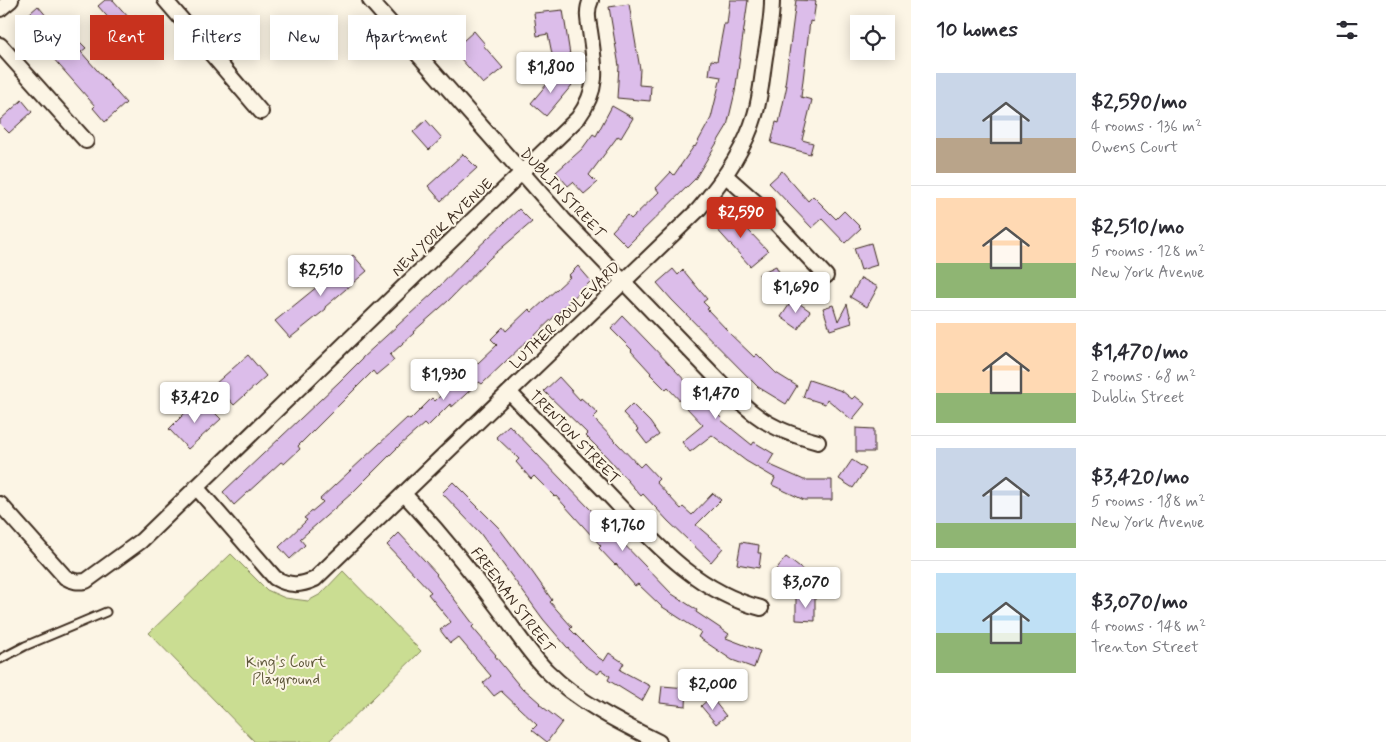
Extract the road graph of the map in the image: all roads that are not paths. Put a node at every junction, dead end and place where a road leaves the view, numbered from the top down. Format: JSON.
{"nodes":[{"id":1,"x":11,"y":0,"type":"edge"},
{"id":2,"x":165,"y":0,"type":"edge"},
{"id":3,"x":370,"y":0,"type":"edge"},
{"id":4,"x":591,"y":0,"type":"edge"},
{"id":5,"x":772,"y":0,"type":"edge"},
{"id":6,"x":0,"y":9,"type":"edge"},
{"id":7,"x":0,"y":45,"type":"edge"},
{"id":8,"x":261,"y":112,"type":"dead end"},
{"id":9,"x":86,"y":141,"type":"dead end"},
{"id":10,"x":522,"y":173,"type":"junction"},
{"id":11,"x":725,"y":175,"type":"junction"},
{"id":12,"x":826,"y":276,"type":"dead end"},
{"id":13,"x":624,"y":281,"type":"junction"},
{"id":14,"x":509,"y":392,"type":"junction"},
{"id":15,"x":818,"y":442,"type":"dead end"},
{"id":16,"x":196,"y":486,"type":"junction"},
{"id":17,"x":404,"y":494,"type":"junction"},
{"id":18,"x":0,"y":504,"type":"edge"},
{"id":19,"x":761,"y":608,"type":"dead end"},
{"id":20,"x":106,"y":612,"type":"dead end"},
{"id":21,"x":0,"y":659,"type":"edge"},
{"id":22,"x":659,"y":742,"type":"edge"}],
"edges":[{"from":1,"to":6,"type":"street"},
{"from":2,"to":8,"type":"street"},
{"from":3,"to":10,"type":"street","name":"DUBLIN STREET"},
{"from":4,"to":10,"type":"street","name":"NEW YORK AVENUE"},
{"from":5,"to":11,"type":"street","name":"LUTHER BOULEVARD"},
{"from":7,"to":9,"type":"street"},
{"from":10,"to":13,"type":"street","name":"DUBLIN STREET"},
{"from":10,"to":16,"type":"street","name":"NEW YORK AVENUE"},
{"from":11,"to":12,"type":"street"},
{"from":11,"to":13,"type":"street","name":"LUTHER BOULEVARD"},
{"from":13,"to":14,"type":"street","name":"LUTHER BOULEVARD"},
{"from":13,"to":15,"type":"street","name":"DUBLIN STREET"},
{"from":14,"to":17,"type":"street","name":"LUTHER BOULEVARD"},
{"from":14,"to":19,"type":"street","name":"TRENTON STREET"},
{"from":16,"to":17,"type":"street","name":"LUTHER BOULEVARD"},
{"from":16,"to":18,"type":"street","name":"NEW YORK AVENUE"},
{"from":17,"to":22,"type":"street","name":"FREEMAN STREET"},
{"from":20,"to":21,"type":"lane"}]}
